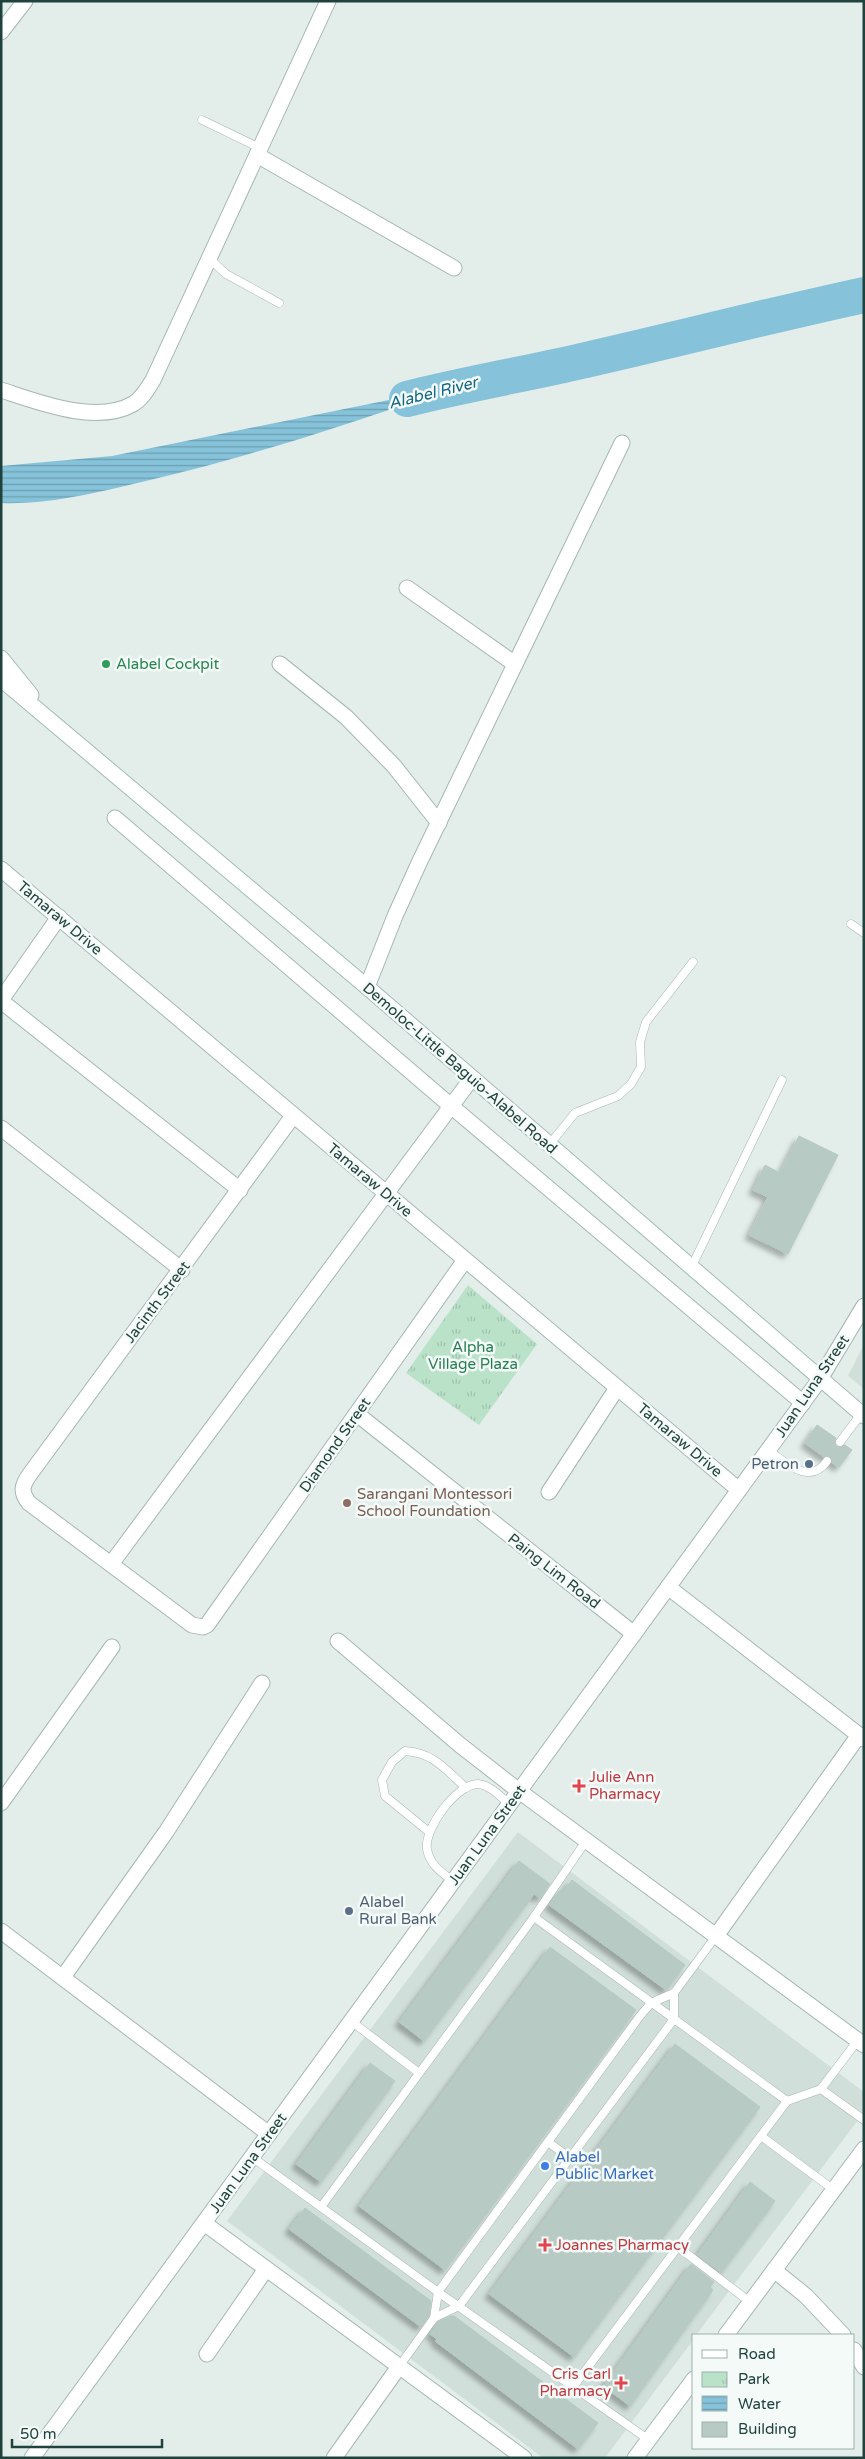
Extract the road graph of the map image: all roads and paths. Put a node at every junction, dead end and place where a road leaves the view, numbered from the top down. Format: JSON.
{"nodes":[{"id":1,"x":25,"y":1,"type":"edge"},
{"id":2,"x":328,"y":1,"type":"edge"},
{"id":3,"x":1,"y":32,"type":"edge"},
{"id":4,"x":202,"y":120,"type":"dead end"},
{"id":5,"x":259,"y":152,"type":"junction"},
{"id":6,"x":209,"y":258,"type":"junction"},
{"id":7,"x":454,"y":268,"type":"dead end"},
{"id":8,"x":279,"y":303,"type":"dead end"},
{"id":9,"x":1,"y":390,"type":"edge"},
{"id":10,"x":622,"y":443,"type":"dead end"},
{"id":11,"x":407,"y":588,"type":"dead end"},
{"id":12,"x":1,"y":658,"type":"edge"},
{"id":13,"x":280,"y":664,"type":"dead end"},
{"id":14,"x":515,"y":664,"type":"junction"},
{"id":15,"x":1,"y":679,"type":"edge"},
{"id":16,"x":54,"y":724,"type":"junction"},
{"id":17,"x":115,"y":818,"type":"dead end"},
{"id":18,"x":440,"y":823,"type":"junction"},
{"id":19,"x":1,"y":869,"type":"edge"},
{"id":20,"x":59,"y":917,"type":"junction"},
{"id":21,"x":851,"y":924,"type":"dead end"},
{"id":22,"x":864,"y":933,"type":"edge"},
{"id":23,"x":693,"y":962,"type":"dead end"},
{"id":24,"x":367,"y":987,"type":"junction"},
{"id":25,"x":1,"y":1000,"type":"edge"},
{"id":26,"x":472,"y":1078,"type":"junction"},
{"id":27,"x":782,"y":1080,"type":"dead end"},
{"id":28,"x":451,"y":1106,"type":"junction"},
{"id":29,"x":294,"y":1116,"type":"junction"},
{"id":30,"x":1,"y":1128,"type":"edge"},
{"id":31,"x":549,"y":1145,"type":"junction"},
{"id":32,"x":240,"y":1190,"type":"junction"},
{"id":33,"x":386,"y":1194,"type":"junction"},
{"id":34,"x":465,"y":1260,"type":"junction"},
{"id":35,"x":691,"y":1268,"type":"junction"},
{"id":36,"x":182,"y":1270,"type":"junction"},
{"id":37,"x":864,"y":1306,"type":"edge"},
{"id":38,"x":820,"y":1379,"type":"junction"},
{"id":39,"x":617,"y":1388,"type":"junction"},
{"id":40,"x":803,"y":1402,"type":"junction"},
{"id":41,"x":357,"y":1414,"type":"junction"},
{"id":42,"x":862,"y":1415,"type":"edge"},
{"id":43,"x":840,"y":1442,"type":"dead end"},
{"id":44,"x":768,"y":1450,"type":"junction"},
{"id":45,"x":828,"y":1461,"type":"dead end"},
{"id":46,"x":739,"y":1490,"type":"junction"},
{"id":47,"x":549,"y":1492,"type":"dead end"},
{"id":48,"x":111,"y":1564,"type":"junction"},
{"id":49,"x":668,"y":1588,"type":"junction"},
{"id":50,"x":634,"y":1634,"type":"junction"},
{"id":51,"x":338,"y":1641,"type":"dead end"},
{"id":52,"x":112,"y":1647,"type":"dead end"},
{"id":53,"x":262,"y":1683,"type":"dead end"},
{"id":54,"x":861,"y":1737,"type":"edge"},
{"id":55,"x":498,"y":1784,"type":"junction"},
{"id":56,"x":466,"y":1788,"type":"junction"},
{"id":57,"x":519,"y":1791,"type":"junction"},
{"id":58,"x":1,"y":1803,"type":"edge"},
{"id":59,"x":510,"y":1805,"type":"junction"},
{"id":60,"x":429,"y":1832,"type":"junction"},
{"id":61,"x":586,"y":1841,"type":"junction"},
{"id":62,"x":453,"y":1882,"type":"junction"},
{"id":63,"x":534,"y":1917,"type":"junction"},
{"id":64,"x":1,"y":1931,"type":"edge"},
{"id":65,"x":716,"y":1936,"type":"junction"},
{"id":66,"x":63,"y":1977,"type":"junction"},
{"id":67,"x":674,"y":1993,"type":"junction"},
{"id":68,"x":651,"y":2003,"type":"junction"},
{"id":69,"x":674,"y":2019,"type":"junction"},
{"id":70,"x":350,"y":2021,"type":"junction"},
{"id":71,"x":861,"y":2042,"type":"edge"},
{"id":72,"x":419,"y":2073,"type":"junction"},
{"id":73,"x":821,"y":2089,"type":"junction"},
{"id":74,"x":787,"y":2101,"type":"junction"},
{"id":75,"x":864,"y":2120,"type":"edge"},
{"id":76,"x":269,"y":2134,"type":"junction"},
{"id":77,"x":760,"y":2136,"type":"junction"},
{"id":78,"x":548,"y":2142,"type":"junction"},
{"id":79,"x":864,"y":2149,"type":"edge"},
{"id":80,"x":252,"y":2157,"type":"junction"},
{"id":81,"x":570,"y":2158,"type":"junction"},
{"id":82,"x":834,"y":2190,"type":"junction"},
{"id":83,"x":321,"y":2207,"type":"junction"},
{"id":84,"x":204,"y":2223,"type":"junction"},
{"id":85,"x":678,"y":2247,"type":"junction"},
{"id":86,"x":266,"y":2269,"type":"junction"},
{"id":87,"x":774,"y":2270,"type":"junction"},
{"id":88,"x":438,"y":2292,"type":"junction"},
{"id":89,"x":750,"y":2302,"type":"junction"},
{"id":90,"x":459,"y":2306,"type":"junction"},
{"id":91,"x":434,"y":2318,"type":"junction"},
{"id":92,"x":727,"y":2334,"type":"edge"},
{"id":93,"x":842,"y":2334,"type":"edge"},
{"id":94,"x":855,"y":2352,"type":"edge"},
{"id":95,"x":207,"y":2354,"type":"dead end"},
{"id":96,"x":864,"y":2367,"type":"edge"},
{"id":97,"x":398,"y":2368,"type":"junction"},
{"id":98,"x":692,"y":2382,"type":"edge"},
{"id":99,"x":573,"y":2387,"type":"junction"},
{"id":100,"x":649,"y":2440,"type":"junction"},
{"id":101,"x":637,"y":2457,"type":"edge"},
{"id":102,"x":32,"y":2458,"type":"edge"},
{"id":103,"x":334,"y":2458,"type":"edge"},
{"id":104,"x":524,"y":2458,"type":"edge"}],
"edges":[{"from":1,"to":3,"type":"street"},
{"from":2,"to":5,"type":"street"},
{"from":4,"to":5,"type":"lane"},
{"from":5,"to":6,"type":"street"},
{"from":5,"to":7,"type":"street"},
{"from":6,"to":8,"type":"lane"},
{"from":6,"to":9,"type":"street"},
{"from":10,"to":14,"type":"street"},
{"from":11,"to":14,"type":"street"},
{"from":12,"to":16,"type":"street","name":"Demoloc-Little Baguio-Alabel Road"},
{"from":13,"to":18,"type":"street"},
{"from":14,"to":18,"type":"street"},
{"from":15,"to":16,"type":"street","name":"Demoloc-Little Baguio-Alabel Road"},
{"from":16,"to":24,"type":"street","name":"Demoloc-Little Baguio-Alabel Road"},
{"from":17,"to":28,"type":"street"},
{"from":18,"to":24,"type":"street"},
{"from":19,"to":20,"type":"street","name":"Tamaraw Drive"},
{"from":20,"to":25,"type":"street"},
{"from":20,"to":29,"type":"street","name":"Tamaraw Drive"},
{"from":21,"to":22,"type":"lane"},
{"from":23,"to":31,"type":"lane"},
{"from":24,"to":26,"type":"street","name":"Demoloc-Little Baguio-Alabel Road"},
{"from":25,"to":32,"type":"street"},
{"from":26,"to":28,"type":"street"},
{"from":26,"to":31,"type":"street","name":"Demoloc-Little Baguio-Alabel Road"},
{"from":27,"to":35,"type":"lane"},
{"from":28,"to":33,"type":"street"},
{"from":28,"to":40,"type":"street"},
{"from":29,"to":32,"type":"street","name":"Jacinth Street"},
{"from":29,"to":33,"type":"street","name":"Tamaraw Drive"},
{"from":30,"to":36,"type":"street"},
{"from":31,"to":35,"type":"street","name":"Demoloc-Little Baguio-Alabel Road"},
{"from":32,"to":36,"type":"street","name":"Jacinth Street"},
{"from":33,"to":34,"type":"street","name":"Tamaraw Drive"},
{"from":33,"to":48,"type":"street"},
{"from":34,"to":39,"type":"street","name":"Tamaraw Drive"},
{"from":34,"to":41,"type":"street","name":"Diamond Street"},
{"from":35,"to":38,"type":"street","name":"Demoloc-Little Baguio-Alabel Road"},
{"from":36,"to":48,"type":"street","name":"Jacinth Street"},
{"from":37,"to":38,"type":"street","name":"Juan Luna Street"},
{"from":38,"to":40,"type":"street","name":"Juan Luna Street"},
{"from":38,"to":42,"type":"street","name":"Demoloc-Little Baguio-Alabel Road"},
{"from":39,"to":46,"type":"street","name":"Tamaraw Drive"},
{"from":39,"to":47,"type":"street"},
{"from":40,"to":44,"type":"street","name":"Juan Luna Street"},
{"from":41,"to":48,"type":"street","name":"Diamond Street"},
{"from":41,"to":50,"type":"street","name":"Paing Lim Road"},
{"from":42,"to":43,"type":"lane"},
{"from":44,"to":45,"type":"lane"},
{"from":44,"to":46,"type":"street","name":"Juan Luna Street"},
{"from":46,"to":49,"type":"street","name":"Juan Luna Street"},
{"from":49,"to":50,"type":"street","name":"Juan Luna Street"},
{"from":49,"to":54,"type":"street"},
{"from":50,"to":57,"type":"street","name":"Juan Luna Street"},
{"from":51,"to":55,"type":"street"},
{"from":52,"to":58,"type":"street"},
{"from":53,"to":66,"type":"street"},
{"from":54,"to":65,"type":"street"},
{"from":55,"to":56,"type":"lane"},
{"from":55,"to":57,"type":"street"},
{"from":55,"to":59,"type":"lane"},
{"from":56,"to":60,"type":"lane"},
{"from":56,"to":60,"type":"lane"},
{"from":57,"to":59,"type":"street","name":"Juan Luna Street"},
{"from":57,"to":61,"type":"street"},
{"from":59,"to":62,"type":"street","name":"Juan Luna Street"},
{"from":60,"to":62,"type":"lane"},
{"from":61,"to":63,"type":"lane"},
{"from":61,"to":65,"type":"street"},
{"from":62,"to":70,"type":"street","name":"Juan Luna Street"},
{"from":63,"to":68,"type":"lane"},
{"from":63,"to":72,"type":"lane"},
{"from":64,"to":66,"type":"street"},
{"from":65,"to":67,"type":"lane"},
{"from":65,"to":71,"type":"street"},
{"from":66,"to":76,"type":"street"},
{"from":67,"to":68,"type":"lane"},
{"from":67,"to":69,"type":"lane"},
{"from":68,"to":69,"type":"lane"},
{"from":68,"to":78,"type":"lane"},
{"from":69,"to":74,"type":"lane"},
{"from":69,"to":81,"type":"lane"},
{"from":70,"to":72,"type":"lane"},
{"from":70,"to":76,"type":"street","name":"Juan Luna Street"},
{"from":71,"to":73,"type":"lane"},
{"from":72,"to":83,"type":"lane"},
{"from":73,"to":74,"type":"lane"},
{"from":73,"to":75,"type":"lane"},
{"from":74,"to":77,"type":"lane"},
{"from":76,"to":80,"type":"street","name":"Juan Luna Street"},
{"from":77,"to":82,"type":"lane"},
{"from":77,"to":85,"type":"lane"},
{"from":78,"to":81,"type":"lane"},
{"from":78,"to":88,"type":"lane"},
{"from":79,"to":82,"type":"street"},
{"from":80,"to":83,"type":"lane"},
{"from":80,"to":84,"type":"street","name":"Juan Luna Street"},
{"from":81,"to":90,"type":"lane"},
{"from":82,"to":87,"type":"street"},
{"from":83,"to":88,"type":"lane"},
{"from":84,"to":86,"type":"street"},
{"from":84,"to":102,"type":"street","name":"Juan Luna Street"},
{"from":85,"to":89,"type":"lane"},
{"from":85,"to":99,"type":"lane"},
{"from":86,"to":95,"type":"street"},
{"from":86,"to":97,"type":"street"},
{"from":87,"to":89,"type":"street"},
{"from":87,"to":93,"type":"street"},
{"from":88,"to":90,"type":"lane"},
{"from":88,"to":91,"type":"lane"},
{"from":89,"to":92,"type":"street"},
{"from":90,"to":91,"type":"lane"},
{"from":90,"to":99,"type":"lane"},
{"from":91,"to":97,"type":"lane"},
{"from":94,"to":96,"type":"street"},
{"from":97,"to":103,"type":"street"},
{"from":97,"to":104,"type":"street"},
{"from":98,"to":100,"type":"street"},
{"from":99,"to":100,"type":"lane"},
{"from":100,"to":101,"type":"street"}]}
